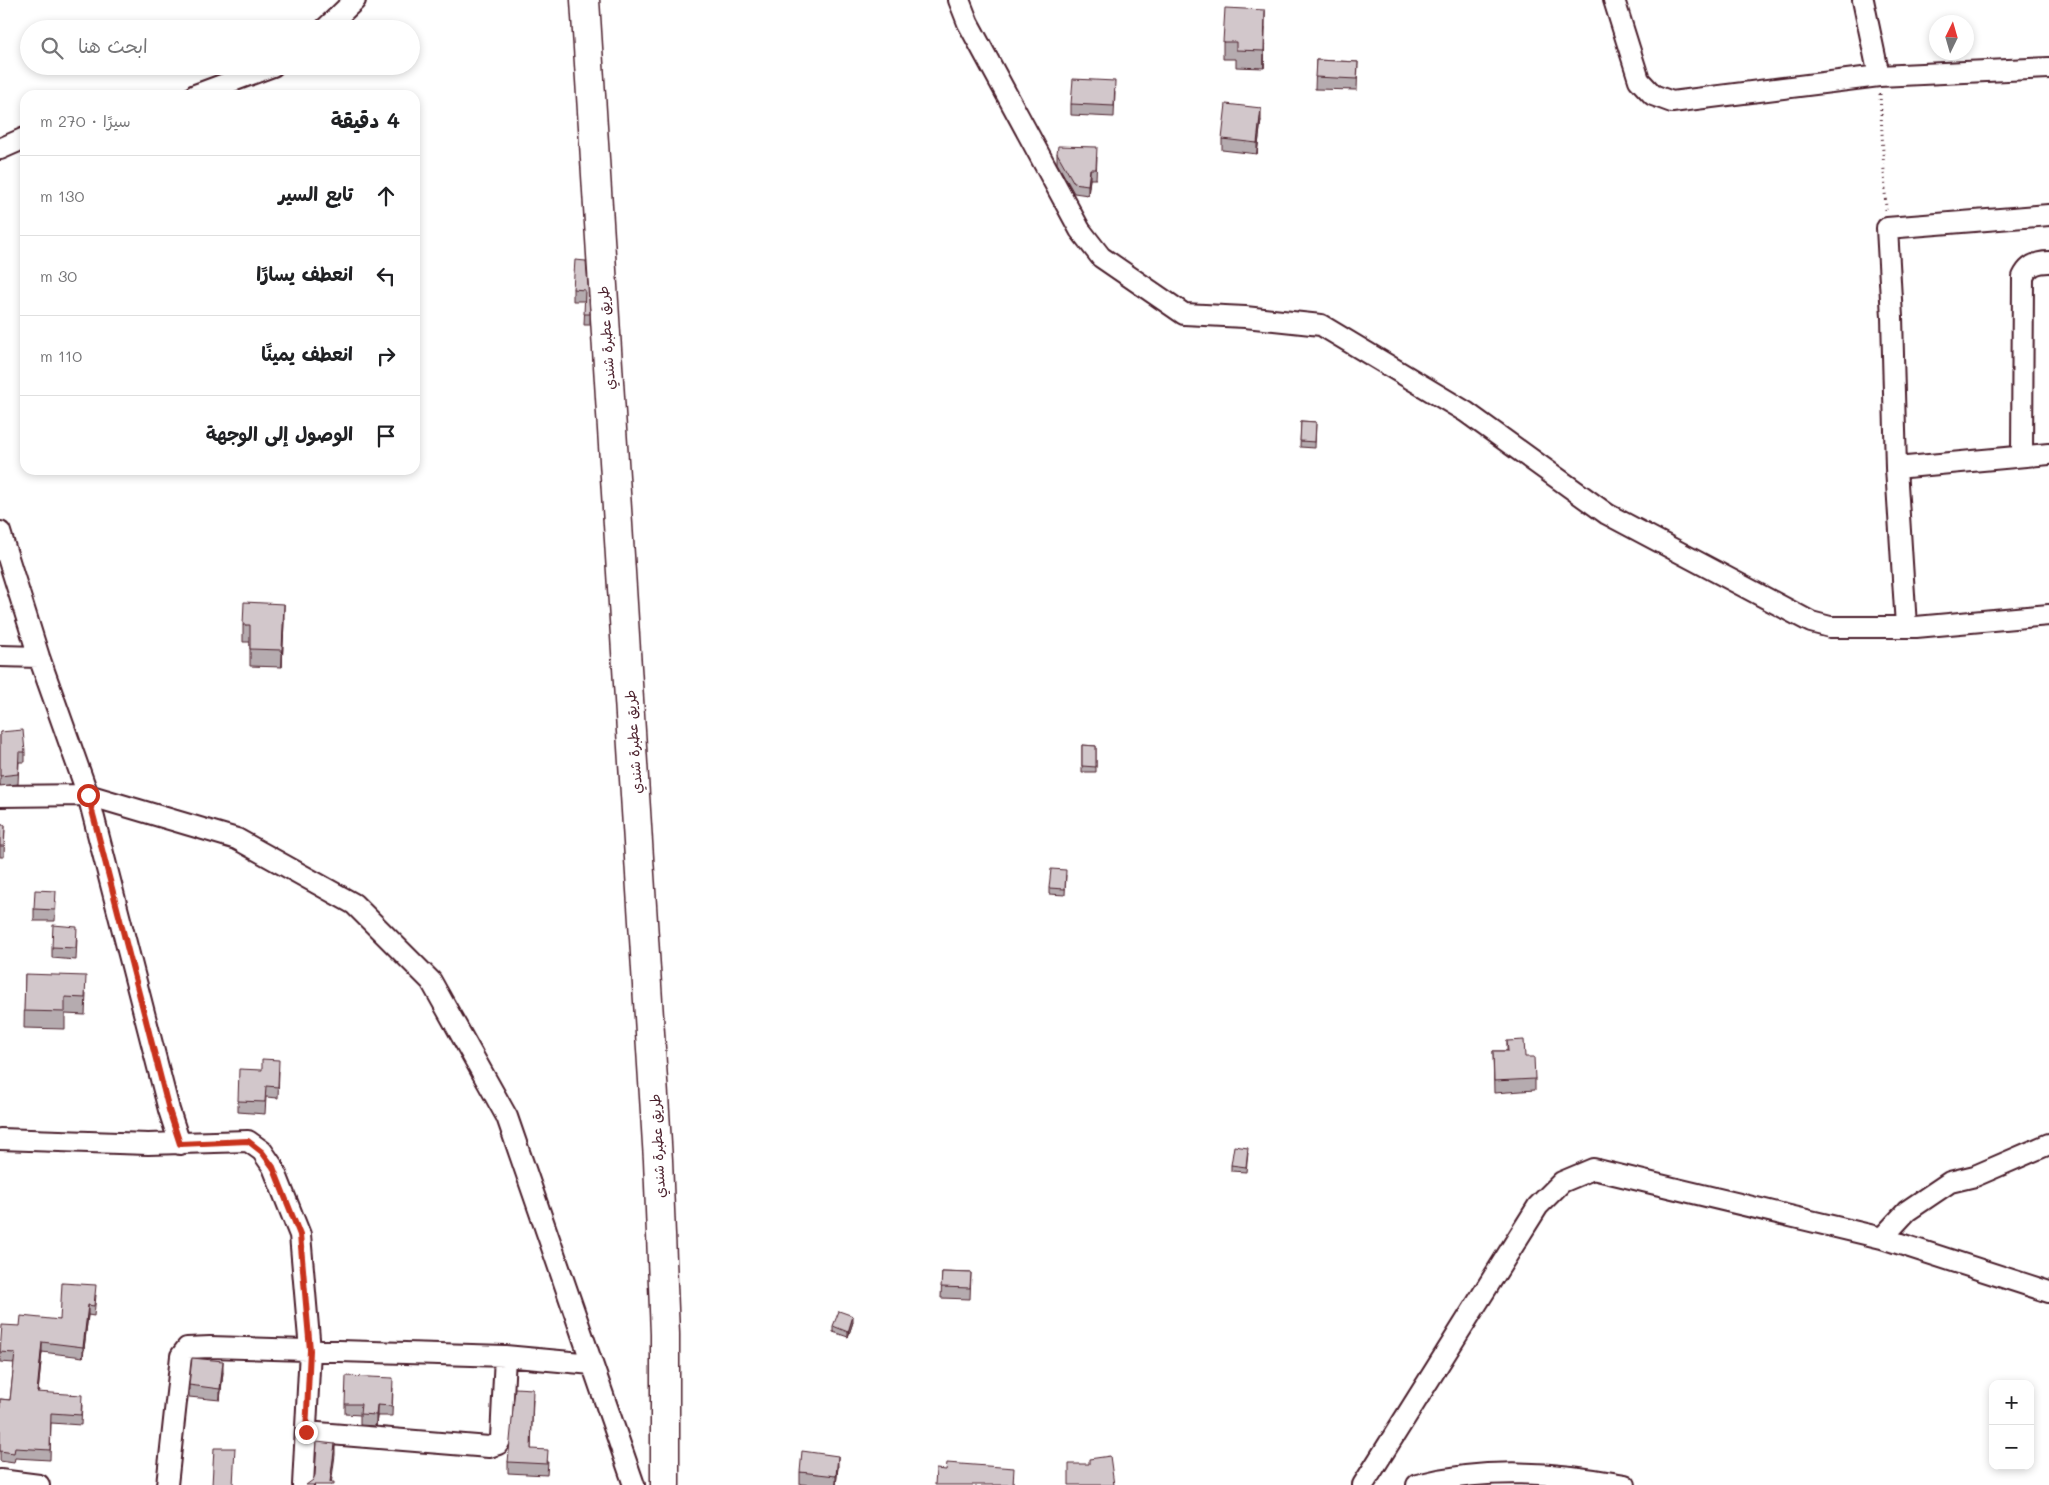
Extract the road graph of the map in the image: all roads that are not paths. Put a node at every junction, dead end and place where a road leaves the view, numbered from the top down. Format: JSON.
{"nodes":[{"id":1,"x":355,"y":0,"type":"edge"},
{"id":2,"x":585,"y":0,"type":"edge"},
{"id":3,"x":959,"y":0,"type":"edge"},
{"id":4,"x":1614,"y":0,"type":"edge"},
{"id":5,"x":1862,"y":0,"type":"edge"},
{"id":6,"x":334,"y":20,"type":"edge"},
{"id":7,"x":2049,"y":68,"type":"edge"},
{"id":8,"x":249,"y":75,"type":"edge"},
{"id":9,"x":1879,"y":76,"type":"junction"},
{"id":10,"x":208,"y":90,"type":"edge"},
{"id":11,"x":20,"y":140,"type":"edge"},
{"id":12,"x":0,"y":149,"type":"edge"},
{"id":13,"x":2049,"y":215,"type":"edge"},
{"id":14,"x":2049,"y":262,"type":"edge"},
{"id":15,"x":2049,"y":454,"type":"edge"},
{"id":16,"x":2022,"y":455,"type":"junction"},
{"id":17,"x":1896,"y":468,"type":"junction"},
{"id":18,"x":0,"y":532,"type":"edge"},
{"id":19,"x":2049,"y":615,"type":"edge"},
{"id":20,"x":1906,"y":626,"type":"junction"},
{"id":21,"x":0,"y":656,"type":"edge"},
{"id":22,"x":39,"y":657,"type":"junction"},
{"id":23,"x":88,"y":795,"type":"junction"},
{"id":24,"x":0,"y":796,"type":"edge"},
{"id":25,"x":0,"y":1139,"type":"edge"},
{"id":26,"x":180,"y":1144,"type":"junction"},
{"id":27,"x":2049,"y":1144,"type":"edge"},
{"id":28,"x":1882,"y":1238,"type":"junction"},
{"id":29,"x":2049,"y":1292,"type":"edge"},
{"id":30,"x":310,"y":1350,"type":"junction"},
{"id":31,"x":505,"y":1356,"type":"junction"},
{"id":32,"x":592,"y":1364,"type":"junction"},
{"id":33,"x":306,"y":1432,"type":"junction"},
{"id":34,"x":0,"y":1480,"type":"edge"},
{"id":35,"x":39,"y":1485,"type":"edge"},
{"id":36,"x":167,"y":1485,"type":"edge"},
{"id":37,"x":303,"y":1485,"type":"edge"},
{"id":38,"x":634,"y":1485,"type":"edge"},
{"id":39,"x":665,"y":1485,"type":"edge"},
{"id":40,"x":1363,"y":1485,"type":"edge"},
{"id":41,"x":1417,"y":1485,"type":"edge"},
{"id":42,"x":1625,"y":1485,"type":"edge"}],
"edges":[{"from":1,"to":6,"type":"street"},
{"from":2,"to":39,"type":"highway","name":"طريق عطبرة شندي"},
{"from":3,"to":20,"type":"street"},
{"from":4,"to":9,"type":"street"},
{"from":5,"to":9,"type":"street"},
{"from":7,"to":9,"type":"street"},
{"from":8,"to":10,"type":"street"},
{"from":11,"to":12,"type":"street"},
{"from":13,"to":17,"type":"street"},
{"from":14,"to":16,"type":"street"},
{"from":15,"to":16,"type":"street"},
{"from":16,"to":17,"type":"street"},
{"from":17,"to":20,"type":"street"},
{"from":18,"to":22,"type":"street"},
{"from":19,"to":20,"type":"street"},
{"from":21,"to":22,"type":"street"},
{"from":22,"to":23,"type":"street"},
{"from":23,"to":24,"type":"street"},
{"from":23,"to":26,"type":"street"},
{"from":23,"to":32,"type":"street"},
{"from":25,"to":26,"type":"street"},
{"from":26,"to":30,"type":"street"},
{"from":27,"to":28,"type":"street"},
{"from":28,"to":29,"type":"street"},
{"from":28,"to":40,"type":"street"},
{"from":30,"to":31,"type":"street"},
{"from":30,"to":33,"type":"street"},
{"from":30,"to":36,"type":"street"},
{"from":31,"to":32,"type":"street"},
{"from":31,"to":33,"type":"street"},
{"from":32,"to":38,"type":"street"},
{"from":33,"to":37,"type":"street"},
{"from":34,"to":35,"type":"street"},
{"from":41,"to":42,"type":"street"}]}
